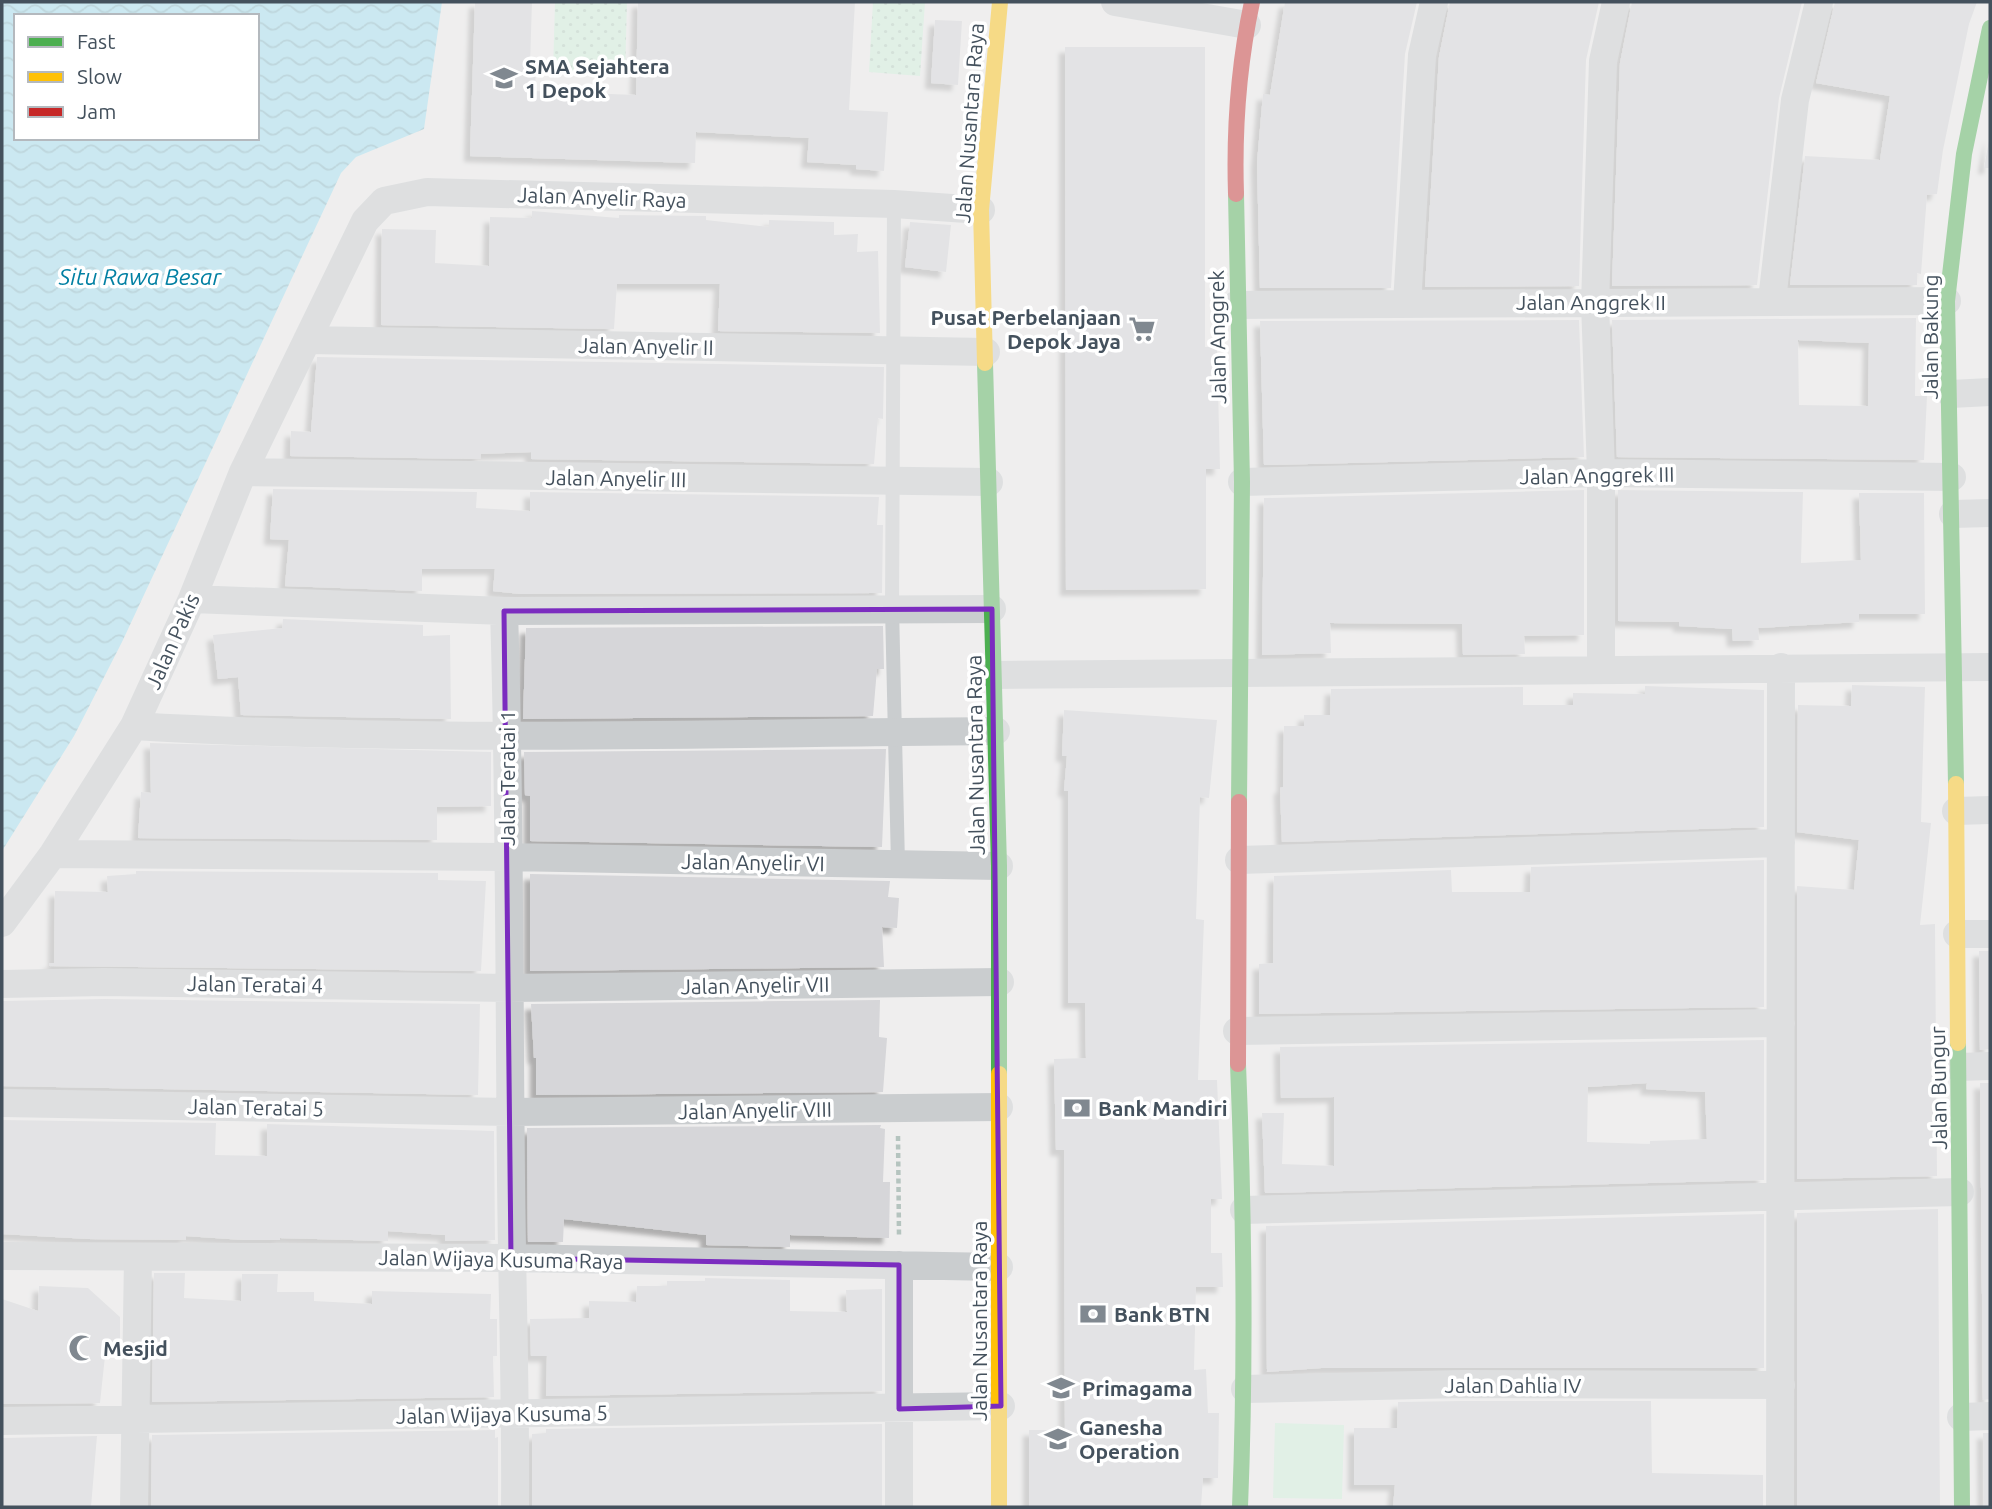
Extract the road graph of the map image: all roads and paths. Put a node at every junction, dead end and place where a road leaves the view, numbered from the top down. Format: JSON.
{"nodes":[{"id":1,"x":1000,"y":2,"type":"edge"},
{"id":2,"x":1115,"y":2,"type":"edge"},
{"id":3,"x":1434,"y":2,"type":"edge"},
{"id":4,"x":1616,"y":2,"type":"edge"},
{"id":5,"x":1819,"y":2,"type":"edge"},
{"id":6,"x":1250,"y":14,"type":"edge"},
{"id":7,"x":1990,"y":29,"type":"edge"},
{"id":8,"x":894,"y":204,"type":"junction"},
{"id":9,"x":981,"y":210,"type":"junction"},
{"id":10,"x":1772,"y":300,"type":"junction"},
{"id":11,"x":1947,"y":301,"type":"junction"},
{"id":12,"x":1407,"y":303,"type":"junction"},
{"id":13,"x":1595,"y":303,"type":"junction"},
{"id":14,"x":1236,"y":305,"type":"junction"},
{"id":15,"x":307,"y":340,"type":"junction"},
{"id":16,"x":894,"y":351,"type":"junction"},
{"id":17,"x":985,"y":352,"type":"junction"},
{"id":18,"x":1990,"y":392,"type":"edge"},
{"id":19,"x":1951,"y":394,"type":"junction"},
{"id":20,"x":243,"y":472,"type":"junction"},
{"id":21,"x":1601,"y":473,"type":"junction"},
{"id":22,"x":1952,"y":477,"type":"junction"},
{"id":23,"x":893,"y":481,"type":"junction"},
{"id":24,"x":989,"y":482,"type":"junction"},
{"id":25,"x":1242,"y":482,"type":"junction"},
{"id":26,"x":1990,"y":513,"type":"edge"},
{"id":27,"x":1953,"y":514,"type":"junction"},
{"id":28,"x":192,"y":599,"type":"junction"},
{"id":29,"x":892,"y":608,"type":"junction"},
{"id":30,"x":992,"y":609,"type":"junction"},
{"id":31,"x":504,"y":611,"type":"junction"},
{"id":32,"x":1954,"y":658,"type":"junction"},
{"id":33,"x":1782,"y":667,"type":"junction"},
{"id":34,"x":1990,"y":667,"type":"edge"},
{"id":35,"x":1601,"y":669,"type":"junction"},
{"id":36,"x":1241,"y":673,"type":"junction"},
{"id":37,"x":994,"y":675,"type":"junction"},
{"id":38,"x":134,"y":726,"type":"junction"},
{"id":39,"x":996,"y":731,"type":"junction"},
{"id":40,"x":895,"y":732,"type":"junction"},
{"id":41,"x":508,"y":734,"type":"junction"},
{"id":42,"x":1990,"y":810,"type":"edge"},
{"id":43,"x":1956,"y":811,"type":"junction"},
{"id":44,"x":1781,"y":843,"type":"junction"},
{"id":45,"x":53,"y":854,"type":"junction"},
{"id":46,"x":507,"y":857,"type":"junction"},
{"id":47,"x":1239,"y":860,"type":"junction"},
{"id":48,"x":898,"y":864,"type":"junction"},
{"id":49,"x":999,"y":866,"type":"junction"},
{"id":50,"x":2,"y":923,"type":"edge"},
{"id":51,"x":1990,"y":933,"type":"edge"},
{"id":52,"x":1957,"y":934,"type":"junction"},
{"id":53,"x":1000,"y":982,"type":"junction"},
{"id":54,"x":2,"y":984,"type":"edge"},
{"id":55,"x":509,"y":988,"type":"junction"},
{"id":56,"x":1781,"y":1023,"type":"junction"},
{"id":57,"x":1237,"y":1031,"type":"junction"},
{"id":58,"x":1990,"y":1066,"type":"edge"},
{"id":59,"x":1958,"y":1067,"type":"junction"},
{"id":60,"x":2,"y":1103,"type":"edge"},
{"id":61,"x":999,"y":1107,"type":"junction"},
{"id":62,"x":898,"y":1108,"type":"junction"},
{"id":63,"x":510,"y":1112,"type":"junction"},
{"id":64,"x":1960,"y":1192,"type":"junction"},
{"id":65,"x":1781,"y":1196,"type":"junction"},
{"id":66,"x":1244,"y":1210,"type":"junction"},
{"id":67,"x":2,"y":1256,"type":"edge"},
{"id":68,"x":138,"y":1257,"type":"junction"},
{"id":69,"x":511,"y":1258,"type":"junction"},
{"id":70,"x":899,"y":1265,"type":"junction"},
{"id":71,"x":999,"y":1267,"type":"junction"},
{"id":72,"x":1781,"y":1385,"type":"junction"},
{"id":73,"x":1245,"y":1389,"type":"junction"},
{"id":74,"x":1001,"y":1406,"type":"junction"},
{"id":75,"x":899,"y":1409,"type":"junction"},
{"id":76,"x":516,"y":1413,"type":"junction"},
{"id":77,"x":1990,"y":1416,"type":"edge"},
{"id":78,"x":1961,"y":1417,"type":"junction"},
{"id":79,"x":134,"y":1419,"type":"junction"},
{"id":80,"x":2,"y":1422,"type":"edge"},
{"id":81,"x":134,"y":1507,"type":"edge"},
{"id":82,"x":515,"y":1507,"type":"edge"},
{"id":83,"x":899,"y":1507,"type":"edge"},
{"id":84,"x":999,"y":1507,"type":"edge"},
{"id":85,"x":1240,"y":1507,"type":"edge"},
{"id":86,"x":1780,"y":1507,"type":"edge"},
{"id":87,"x":1962,"y":1507,"type":"edge"}],
"edges":[{"from":1,"to":9,"type":"main road","name":"Jalan Nusantara Raya"},
{"from":2,"to":6,"type":"street"},
{"from":3,"to":12,"type":"street"},
{"from":4,"to":13,"type":"street"},
{"from":5,"to":10,"type":"street"},
{"from":6,"to":14,"type":"main road","name":"Jalan Anggrek"},
{"from":7,"to":11,"type":"main road","name":"Jalan Bakung"},
{"from":8,"to":9,"type":"street","name":"Jalan Anyelir Raya"},
{"from":8,"to":15,"type":"street","name":"Jalan Anyelir Raya"},
{"from":8,"to":16,"type":"lane"},
{"from":9,"to":17,"type":"main road","name":"Jalan Nusantara Raya"},
{"from":10,"to":11,"type":"street","name":"Jalan Anggrek II"},
{"from":10,"to":13,"type":"street","name":"Jalan Anggrek II"},
{"from":11,"to":19,"type":"main road","name":"Jalan Bakung"},
{"from":12,"to":13,"type":"street","name":"Jalan Anggrek II"},
{"from":12,"to":14,"type":"street","name":"Jalan Anggrek II"},
{"from":13,"to":21,"type":"street"},
{"from":14,"to":25,"type":"main road","name":"Jalan Anggrek"},
{"from":15,"to":16,"type":"street","name":"Jalan Anyelir II"},
{"from":15,"to":20,"type":"street","name":"Jalan Pakis"},
{"from":16,"to":17,"type":"street","name":"Jalan Anyelir II"},
{"from":16,"to":23,"type":"lane"},
{"from":17,"to":24,"type":"main road","name":"Jalan Nusantara Raya"},
{"from":18,"to":19,"type":"street"},
{"from":19,"to":22,"type":"main road","name":"Jalan Bakung"},
{"from":20,"to":23,"type":"street","name":"Jalan Anyelir III"},
{"from":20,"to":28,"type":"street","name":"Jalan Pakis"},
{"from":21,"to":22,"type":"street","name":"Jalan Anggrek III"},
{"from":21,"to":25,"type":"street","name":"Jalan Anggrek III"},
{"from":21,"to":35,"type":"street"},
{"from":22,"to":27,"type":"main road","name":"Jalan Bakung"},
{"from":23,"to":24,"type":"street","name":"Jalan Anyelir III"},
{"from":23,"to":29,"type":"lane"},
{"from":24,"to":30,"type":"main road","name":"Jalan Nusantara Raya"},
{"from":25,"to":36,"type":"main road","name":"Jalan Anggrek"},
{"from":26,"to":27,"type":"street"},
{"from":27,"to":32,"type":"main road","name":"Jalan Bakung"},
{"from":28,"to":31,"type":"street"},
{"from":28,"to":38,"type":"street","name":"Jalan Pakis"},
{"from":29,"to":30,"type":"street"},
{"from":29,"to":31,"type":"street"},
{"from":29,"to":40,"type":"lane"},
{"from":30,"to":37,"type":"main road","name":"Jalan Nusantara Raya"},
{"from":31,"to":41,"type":"street","name":"Jalan Teratai 1"},
{"from":32,"to":33,"type":"street"},
{"from":32,"to":34,"type":"street"},
{"from":32,"to":43,"type":"main road","name":"Jalan Bungur"},
{"from":33,"to":35,"type":"street"},
{"from":33,"to":44,"type":"street"},
{"from":35,"to":36,"type":"street"},
{"from":36,"to":37,"type":"street"},
{"from":36,"to":47,"type":"main road","name":"Jalan Anggrek"},
{"from":37,"to":39,"type":"main road","name":"Jalan Nusantara Raya"},
{"from":38,"to":41,"type":"street"},
{"from":38,"to":45,"type":"street","name":"Jalan Pakis"},
{"from":39,"to":40,"type":"street"},
{"from":39,"to":49,"type":"main road","name":"Jalan Nusantara Raya"},
{"from":40,"to":41,"type":"street"},
{"from":40,"to":48,"type":"lane"},
{"from":41,"to":46,"type":"street","name":"Jalan Teratai 1"},
{"from":42,"to":43,"type":"street"},
{"from":43,"to":52,"type":"main road","name":"Jalan Bungur"},
{"from":44,"to":47,"type":"street"},
{"from":44,"to":56,"type":"street"},
{"from":45,"to":46,"type":"street","name":"Jalan Anyelir VI"},
{"from":45,"to":50,"type":"street","name":"Jalan Pakis"},
{"from":46,"to":48,"type":"street","name":"Jalan Anyelir VI"},
{"from":46,"to":55,"type":"street","name":"Jalan Teratai 1"},
{"from":47,"to":57,"type":"main road","name":"Jalan Anggrek"},
{"from":48,"to":49,"type":"street","name":"Jalan Anyelir VI"},
{"from":49,"to":53,"type":"main road","name":"Jalan Nusantara Raya"},
{"from":51,"to":52,"type":"street"},
{"from":52,"to":59,"type":"main road","name":"Jalan Bungur"},
{"from":53,"to":55,"type":"street","name":"Jalan Anyelir VII"},
{"from":53,"to":61,"type":"main road","name":"Jalan Nusantara Raya"},
{"from":54,"to":55,"type":"street","name":"Jalan Teratai 4"},
{"from":55,"to":63,"type":"street","name":"Jalan Teratai 1"},
{"from":56,"to":57,"type":"street"},
{"from":56,"to":65,"type":"street"},
{"from":57,"to":66,"type":"main road","name":"Jalan Anggrek"},
{"from":58,"to":59,"type":"street"},
{"from":59,"to":64,"type":"main road","name":"Jalan Bungur"},
{"from":60,"to":63,"type":"street","name":"Jalan Teratai 5"},
{"from":61,"to":62,"type":"street","name":"Jalan Anyelir VIII"},
{"from":61,"to":71,"type":"main road","name":"Jalan Nusantara Raya"},
{"from":62,"to":63,"type":"street","name":"Jalan Anyelir VIII"},
{"from":62,"to":70,"type":"path"},
{"from":63,"to":69,"type":"street","name":"Jalan Teratai 1"},
{"from":64,"to":65,"type":"street"},
{"from":64,"to":78,"type":"main road","name":"Jalan Bungur"},
{"from":65,"to":66,"type":"street"},
{"from":65,"to":72,"type":"street"},
{"from":66,"to":73,"type":"main road","name":"Jalan Anggrek"},
{"from":67,"to":68,"type":"street","name":"Jalan Wijaya Kusuma Raya"},
{"from":68,"to":69,"type":"street","name":"Jalan Wijaya Kusuma Raya"},
{"from":68,"to":79,"type":"street"},
{"from":69,"to":70,"type":"street","name":"Jalan Wijaya Kusuma Raya"},
{"from":69,"to":76,"type":"street","name":"Jalan Teratai 1"},
{"from":70,"to":71,"type":"street","name":"Jalan Wijaya Kusuma Raya"},
{"from":70,"to":75,"type":"street"},
{"from":71,"to":74,"type":"main road","name":"Jalan Nusantara Raya"},
{"from":72,"to":73,"type":"street","name":"Jalan Dahlia IV"},
{"from":72,"to":86,"type":"street"},
{"from":73,"to":85,"type":"main road","name":"Jalan Anggrek"},
{"from":74,"to":75,"type":"street","name":"Jalan Wijaya Kusuma 5"},
{"from":74,"to":84,"type":"main road","name":"Jalan Nusantara Raya"},
{"from":75,"to":76,"type":"street","name":"Jalan Wijaya Kusuma 5"},
{"from":75,"to":83,"type":"street"},
{"from":76,"to":79,"type":"street","name":"Jalan Wijaya Kusuma 5"},
{"from":76,"to":82,"type":"street","name":"Jalan Teratai 1"},
{"from":77,"to":78,"type":"street"},
{"from":78,"to":87,"type":"main road","name":"Jalan Bungur"},
{"from":79,"to":80,"type":"street","name":"Jalan Wijaya Kusuma 5"},
{"from":79,"to":81,"type":"street"}]}
